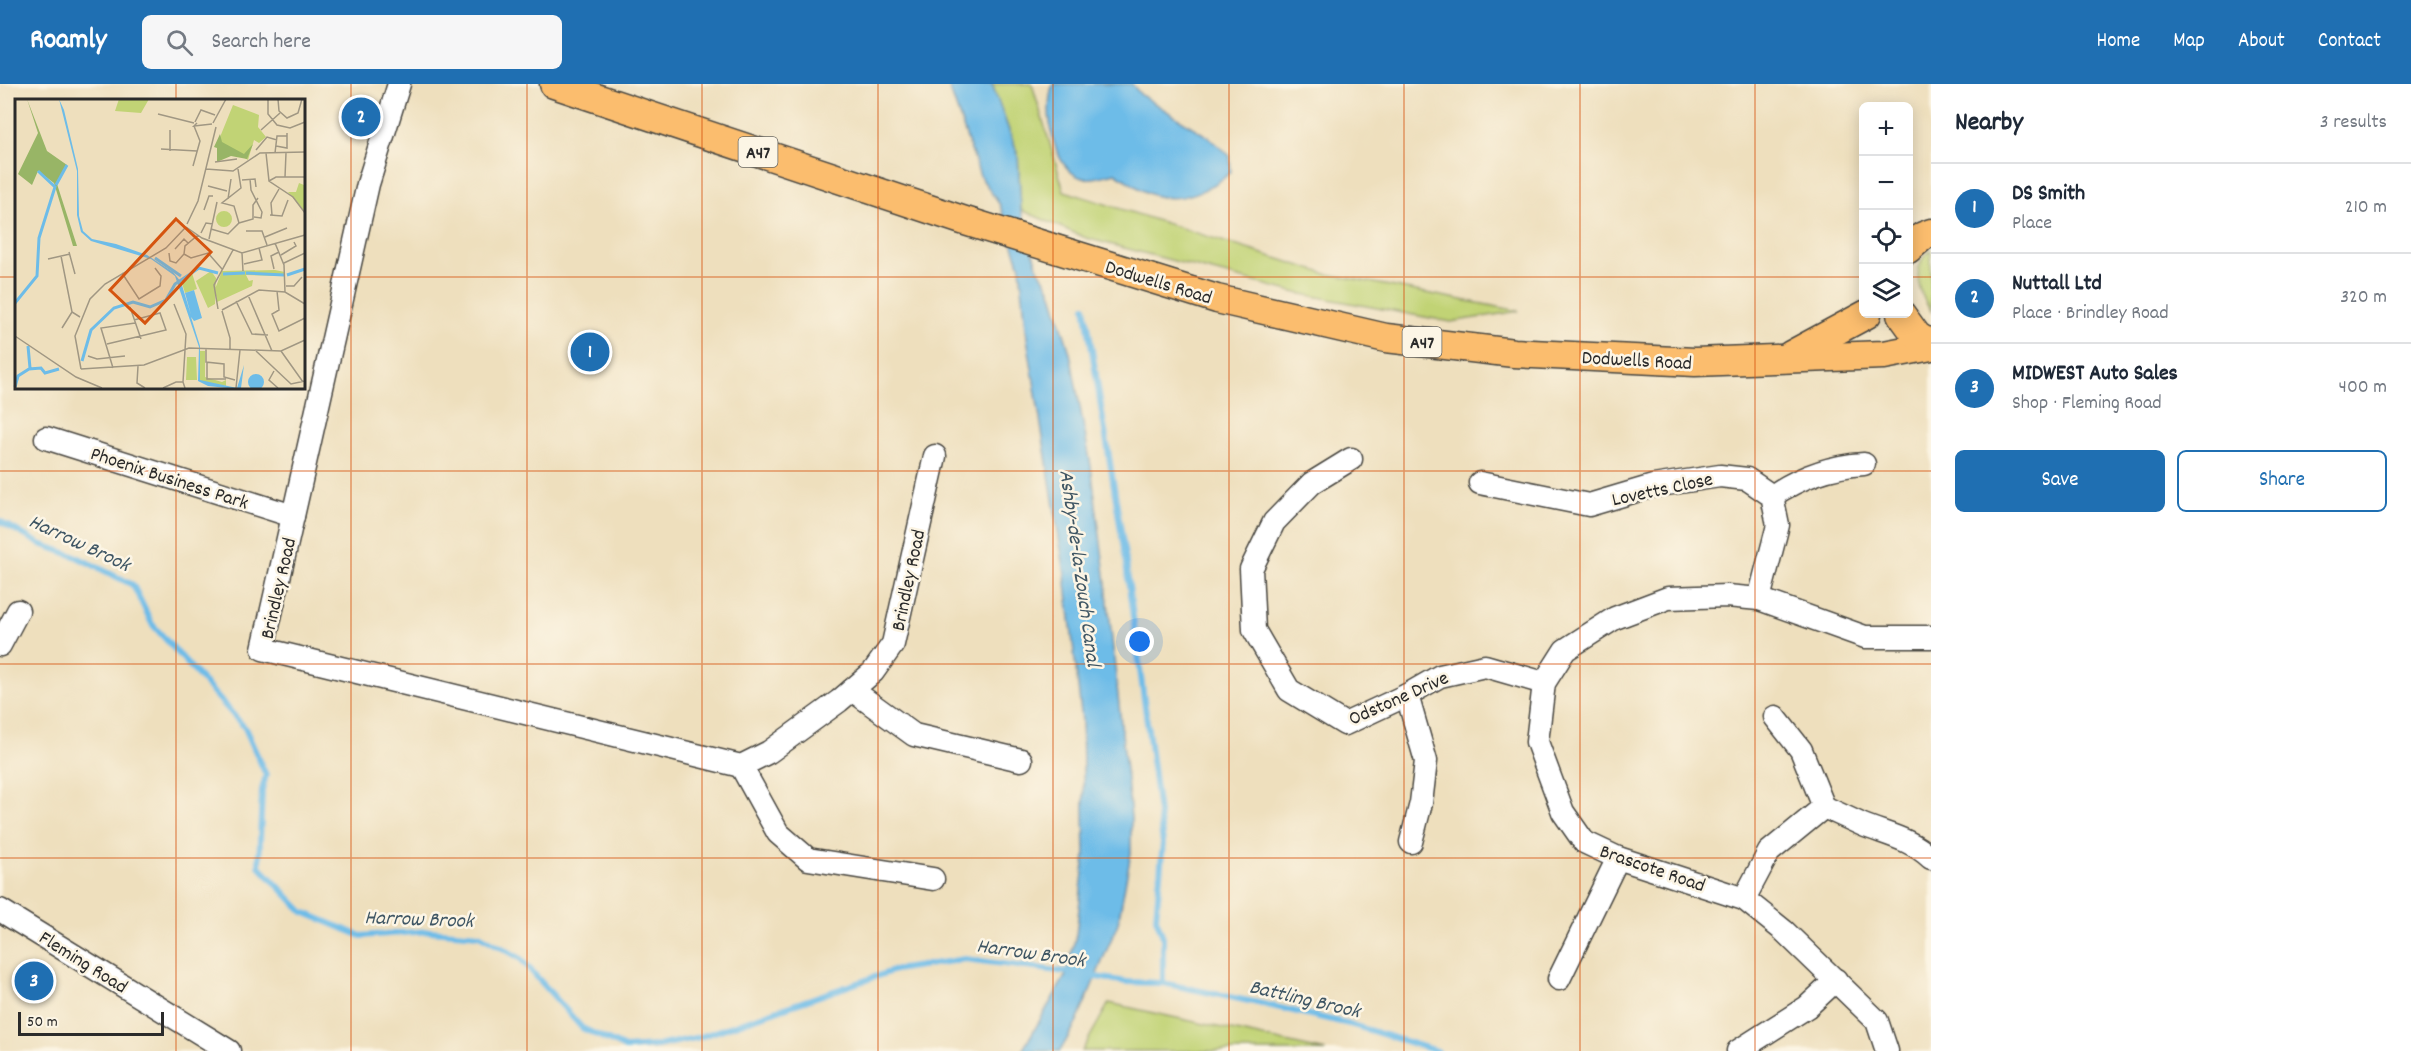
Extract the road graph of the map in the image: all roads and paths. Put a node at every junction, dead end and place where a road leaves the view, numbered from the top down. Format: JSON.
{"nodes":[{"id":1,"x":399,"y":84,"type":"edge"},
{"id":2,"x":554,"y":84,"type":"edge"},
{"id":3,"x":1931,"y":233,"type":"edge"},
{"id":4,"x":1913,"y":245,"type":"edge"},
{"id":5,"x":1859,"y":318,"type":"edge"},
{"id":6,"x":1904,"y":318,"type":"edge"},
{"id":7,"x":1931,"y":345,"type":"edge"},
{"id":8,"x":1786,"y":357,"type":"junction"},
{"id":9,"x":46,"y":438,"type":"dead end"},
{"id":10,"x":935,"y":456,"type":"dead end"},
{"id":11,"x":1350,"y":459,"type":"dead end"},
{"id":12,"x":1864,"y":464,"type":"dead end"},
{"id":13,"x":1480,"y":483,"type":"dead end"},
{"id":14,"x":1772,"y":496,"type":"junction"},
{"id":15,"x":293,"y":516,"type":"junction"},
{"id":16,"x":1759,"y":599,"type":"junction"},
{"id":17,"x":18,"y":610,"type":"dead end"},
{"id":18,"x":1931,"y":637,"type":"edge"},
{"id":19,"x":0,"y":645,"type":"edge"},
{"id":20,"x":1544,"y":682,"type":"junction"},
{"id":21,"x":852,"y":690,"type":"junction"},
{"id":22,"x":1407,"y":695,"type":"junction"},
{"id":23,"x":1775,"y":717,"type":"dead end"},
{"id":24,"x":1021,"y":760,"type":"dead end"},
{"id":25,"x":741,"y":766,"type":"junction"},
{"id":26,"x":1824,"y":807,"type":"junction"},
{"id":27,"x":1411,"y":842,"type":"dead end"},
{"id":28,"x":1618,"y":858,"type":"junction"},
{"id":29,"x":1931,"y":858,"type":"edge"},
{"id":30,"x":933,"y":879,"type":"dead end"},
{"id":31,"x":1744,"y":898,"type":"junction"},
{"id":32,"x":0,"y":910,"type":"edge"},
{"id":33,"x":1559,"y":979,"type":"dead end"},
{"id":34,"x":1836,"y":980,"type":"junction"},
{"id":35,"x":229,"y":1051,"type":"edge"},
{"id":36,"x":1738,"y":1051,"type":"edge"},
{"id":37,"x":1887,"y":1051,"type":"edge"}],
"edges":[{"from":1,"to":15,"type":"street","name":"Brindley Road"},
{"from":2,"to":8,"type":"main road","name":"Dodwells Road","number":"A47"},
{"from":3,"to":4,"type":"main road"},
{"from":5,"to":8,"type":"main road","name":"Dodwells Road","number":"A47"},
{"from":6,"to":7,"type":"main road"},
{"from":7,"to":8,"type":"main road","name":"Dodwells Road","number":"A47"},
{"from":9,"to":15,"type":"street","name":"Phoenix Business Park"},
{"from":10,"to":21,"type":"street","name":"Brindley Road"},
{"from":11,"to":22,"type":"street","name":"Odstone Drive"},
{"from":12,"to":14,"type":"street"},
{"from":13,"to":14,"type":"street","name":"Lovetts Close"},
{"from":14,"to":16,"type":"street"},
{"from":15,"to":25,"type":"street","name":"Brindley Road"},
{"from":16,"to":18,"type":"street","name":"Brascote Road"},
{"from":16,"to":20,"type":"street","name":"Brascote Road"},
{"from":17,"to":19,"type":"street"},
{"from":20,"to":22,"type":"street","name":"Odstone Drive"},
{"from":20,"to":28,"type":"street","name":"Brascote Road"},
{"from":21,"to":24,"type":"street"},
{"from":21,"to":25,"type":"street","name":"Brindley Road"},
{"from":22,"to":27,"type":"street"},
{"from":23,"to":26,"type":"street"},
{"from":25,"to":30,"type":"street"},
{"from":26,"to":29,"type":"street"},
{"from":26,"to":31,"type":"street"},
{"from":28,"to":31,"type":"street","name":"Brascote Road"},
{"from":28,"to":33,"type":"street"},
{"from":31,"to":34,"type":"street","name":"Brascote Road"},
{"from":32,"to":35,"type":"street","name":"Fleming Road"},
{"from":34,"to":36,"type":"street"},
{"from":34,"to":37,"type":"street","name":"Brascote Road"}]}
